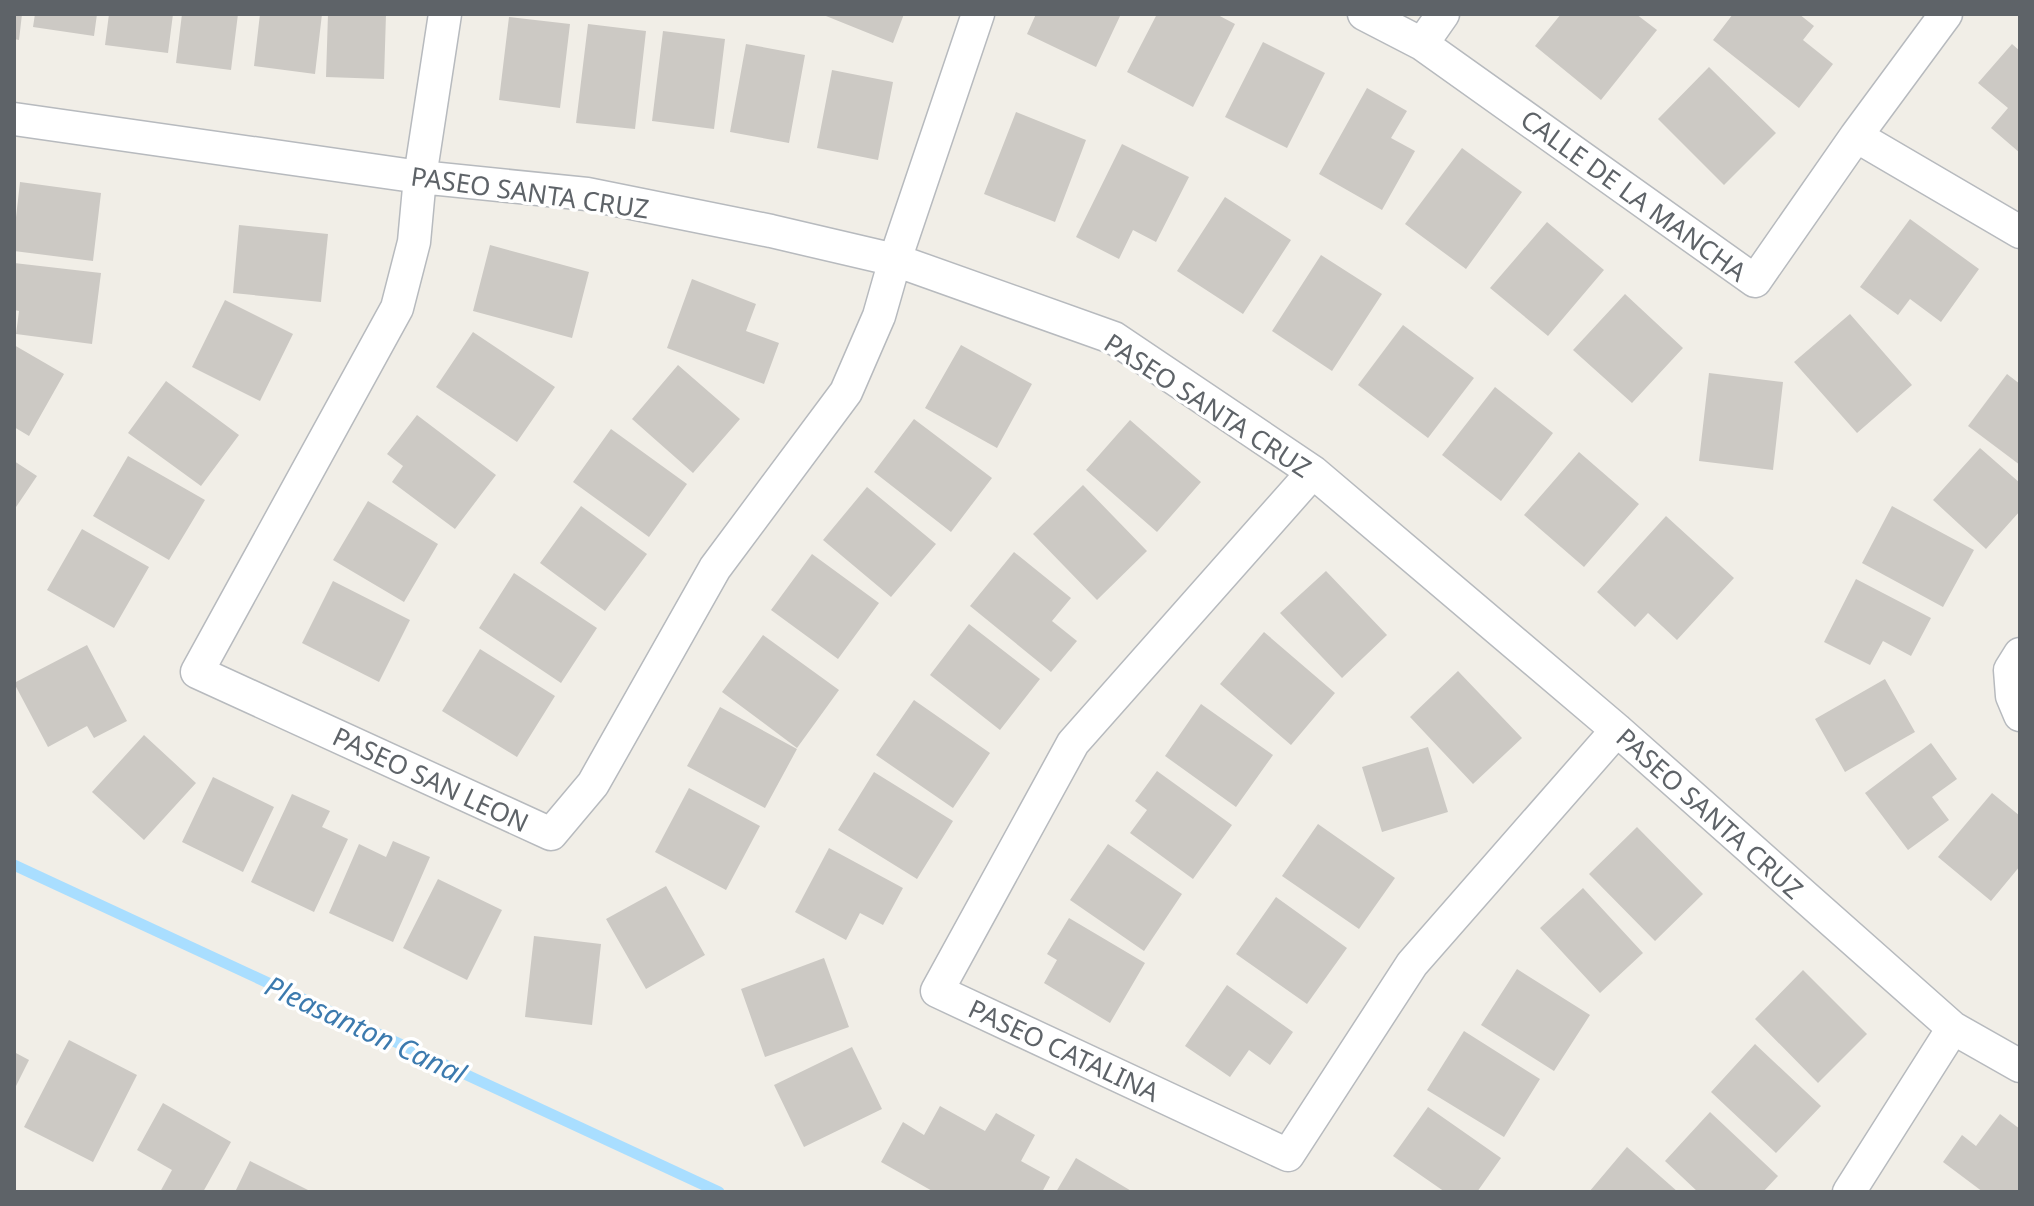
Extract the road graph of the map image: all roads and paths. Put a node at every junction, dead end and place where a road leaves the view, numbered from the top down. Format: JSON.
{"nodes":[{"id":1,"x":445,"y":14,"type":"edge"},
{"id":2,"x":978,"y":14,"type":"edge"},
{"id":3,"x":1364,"y":14,"type":"edge"},
{"id":4,"x":1443,"y":14,"type":"edge"},
{"id":5,"x":1946,"y":14,"type":"edge"},
{"id":6,"x":1422,"y":44,"type":"junction"},
{"id":7,"x":14,"y":119,"type":"edge"},
{"id":8,"x":1856,"y":136,"type":"junction"},
{"id":9,"x":420,"y":177,"type":"junction"},
{"id":10,"x":2020,"y":232,"type":"edge"},
{"id":11,"x":895,"y":260,"type":"junction"},
{"id":12,"x":1313,"y":472,"type":"junction"},
{"id":13,"x":2020,"y":654,"type":"edge"},
{"id":14,"x":2020,"y":715,"type":"edge"},
{"id":15,"x":1617,"y":730,"type":"junction"},
{"id":16,"x":1953,"y":1028,"type":"junction"},
{"id":17,"x":2020,"y":1066,"type":"edge"},
{"id":18,"x":1849,"y":1192,"type":"edge"}],
"edges":[{"from":1,"to":9,"type":"street"},
{"from":2,"to":11,"type":"street"},
{"from":3,"to":6,"type":"street","name":"CALLE DE LA MANCHA"},
{"from":4,"to":6,"type":"street"},
{"from":5,"to":8,"type":"street"},
{"from":6,"to":8,"type":"street","name":"CALLE DE LA MANCHA"},
{"from":7,"to":9,"type":"street","name":"PASEO SANTA CRUZ"},
{"from":8,"to":10,"type":"street"},
{"from":9,"to":11,"type":"street","name":"PASEO SANTA CRUZ"},
{"from":9,"to":11,"type":"street","name":"PASEO SAN LEON"},
{"from":11,"to":12,"type":"street","name":"PASEO SANTA CRUZ"},
{"from":12,"to":15,"type":"street","name":"PASEO SANTA CRUZ"},
{"from":12,"to":15,"type":"street","name":"PASEO CATALINA"},
{"from":13,"to":14,"type":"street"},
{"from":15,"to":16,"type":"street","name":"PASEO SANTA CRUZ"},
{"from":16,"to":17,"type":"street","name":"PASEO SANTA CRUZ"},
{"from":16,"to":18,"type":"street"}]}
